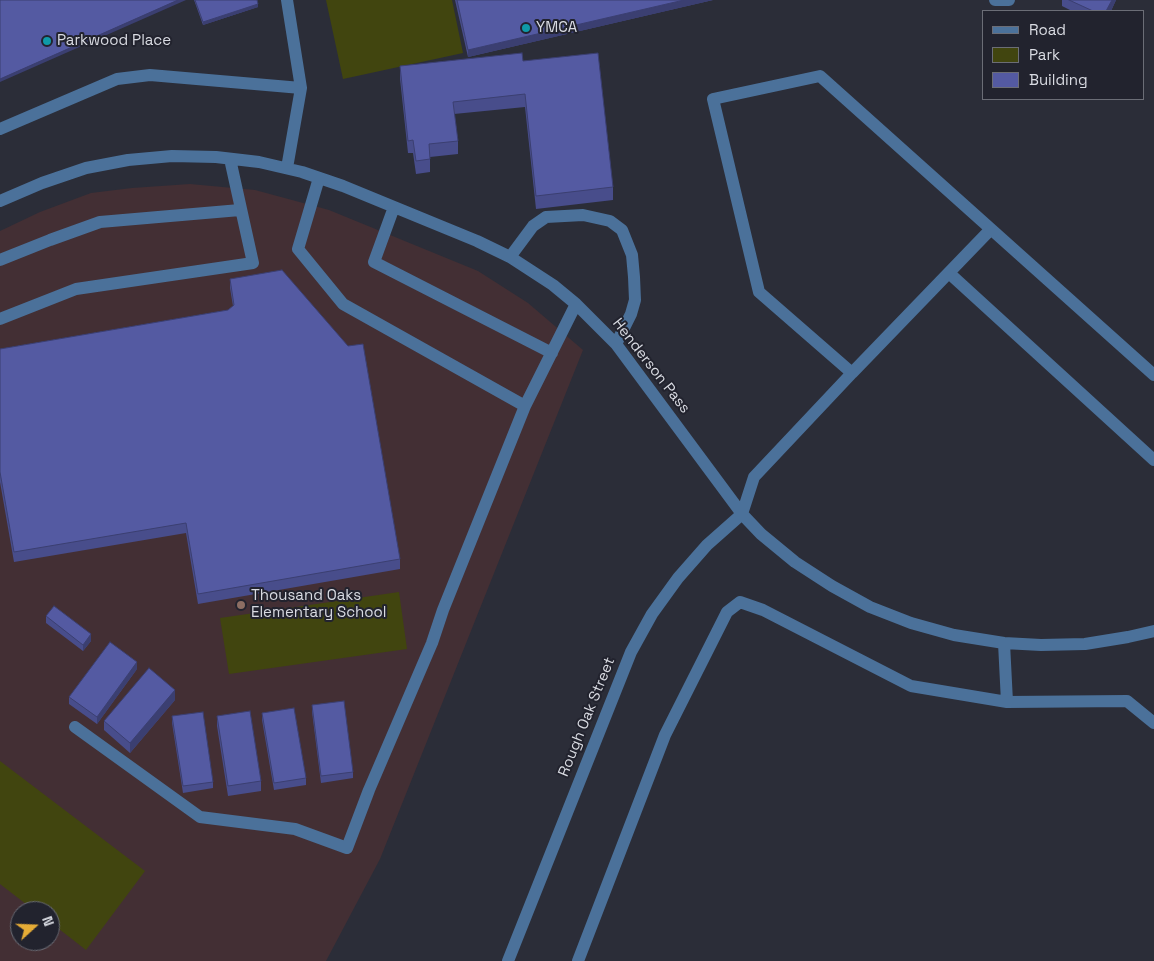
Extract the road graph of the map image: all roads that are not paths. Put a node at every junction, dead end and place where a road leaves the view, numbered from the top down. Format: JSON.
{"nodes":[{"id":1,"x":287,"y":0,"type":"edge"},
{"id":2,"x":995,"y":0,"type":"edge"},
{"id":3,"x":1009,"y":0,"type":"edge"},
{"id":4,"x":301,"y":88,"type":"junction"},
{"id":5,"x":0,"y":129,"type":"edge"},
{"id":6,"x":230,"y":158,"type":"junction"},
{"id":7,"x":287,"y":168,"type":"junction"},
{"id":8,"x":319,"y":178,"type":"junction"},
{"id":9,"x":0,"y":201,"type":"edge"},
{"id":10,"x":394,"y":207,"type":"junction"},
{"id":11,"x":240,"y":210,"type":"junction"},
{"id":12,"x":991,"y":229,"type":"junction"},
{"id":13,"x":510,"y":257,"type":"junction"},
{"id":14,"x":0,"y":260,"type":"edge"},
{"id":15,"x":948,"y":273,"type":"junction"},
{"id":16,"x":576,"y":304,"type":"junction"},
{"id":17,"x":0,"y":319,"type":"edge"},
{"id":18,"x":616,"y":344,"type":"junction"},
{"id":19,"x":552,"y":353,"type":"junction"},
{"id":20,"x":852,"y":374,"type":"junction"},
{"id":21,"x":1154,"y":375,"type":"edge"},
{"id":22,"x":525,"y":406,"type":"junction"},
{"id":23,"x":1154,"y":460,"type":"edge"},
{"id":24,"x":742,"y":514,"type":"junction"},
{"id":25,"x":1154,"y":631,"type":"edge"},
{"id":26,"x":1004,"y":642,"type":"junction"},
{"id":27,"x":1007,"y":702,"type":"junction"},
{"id":28,"x":1154,"y":723,"type":"edge"},
{"id":29,"x":75,"y":727,"type":"dead end"},
{"id":30,"x":508,"y":961,"type":"edge"},
{"id":31,"x":578,"y":961,"type":"edge"}],
"edges":[{"from":1,"to":4,"type":"street"},
{"from":2,"to":3,"type":"street"},
{"from":4,"to":5,"type":"street"},
{"from":4,"to":7,"type":"street"},
{"from":6,"to":7,"type":"street","name":"Henderson Pass"},
{"from":6,"to":9,"type":"street","name":"Henderson Pass"},
{"from":6,"to":11,"type":"street"},
{"from":7,"to":8,"type":"street","name":"Henderson Pass"},
{"from":8,"to":10,"type":"street","name":"Henderson Pass"},
{"from":8,"to":22,"type":"street"},
{"from":10,"to":13,"type":"street","name":"Henderson Pass"},
{"from":10,"to":19,"type":"street"},
{"from":11,"to":14,"type":"street"},
{"from":11,"to":17,"type":"street"},
{"from":12,"to":15,"type":"street"},
{"from":12,"to":20,"type":"street"},
{"from":12,"to":21,"type":"street"},
{"from":13,"to":16,"type":"street","name":"Henderson Pass"},
{"from":13,"to":18,"type":"street"},
{"from":15,"to":20,"type":"street"},
{"from":15,"to":23,"type":"street"},
{"from":16,"to":18,"type":"street","name":"Henderson Pass"},
{"from":16,"to":19,"type":"street"},
{"from":18,"to":24,"type":"street","name":"Henderson Pass"},
{"from":19,"to":22,"type":"street"},
{"from":20,"to":24,"type":"street"},
{"from":22,"to":29,"type":"street"},
{"from":24,"to":26,"type":"street","name":"Henderson Pass"},
{"from":24,"to":30,"type":"street","name":"Rough Oak Street"},
{"from":25,"to":26,"type":"street","name":"Henderson Pass"},
{"from":26,"to":27,"type":"street"},
{"from":27,"to":28,"type":"street"},
{"from":27,"to":31,"type":"street"}]}
